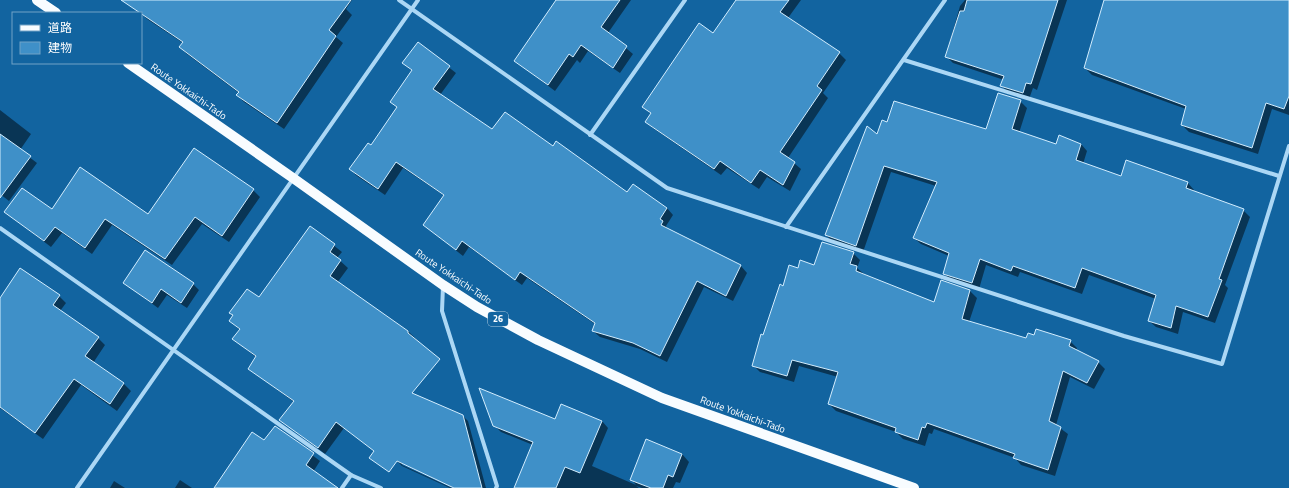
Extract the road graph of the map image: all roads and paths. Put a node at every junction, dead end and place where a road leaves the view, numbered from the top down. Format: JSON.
{"nodes":[{"id":1,"x":37,"y":0,"type":"edge"},
{"id":2,"x":399,"y":0,"type":"edge"},
{"id":3,"x":418,"y":0,"type":"edge"},
{"id":4,"x":685,"y":0,"type":"edge"},
{"id":5,"x":945,"y":0,"type":"edge"},
{"id":6,"x":411,"y":9,"type":"junction"},
{"id":7,"x":55,"y":12,"type":"edge"},
{"id":8,"x":904,"y":60,"type":"junction"},
{"id":9,"x":129,"y":64,"type":"edge"},
{"id":10,"x":590,"y":135,"type":"junction"},
{"id":11,"x":1289,"y":146,"type":"edge"},
{"id":12,"x":1279,"y":176,"type":"junction"},
{"id":13,"x":293,"y":178,"type":"junction"},
{"id":14,"x":786,"y":227,"type":"junction"},
{"id":15,"x":0,"y":228,"type":"edge"},
{"id":16,"x":443,"y":285,"type":"junction"},
{"id":17,"x":173,"y":350,"type":"junction"},
{"id":18,"x":351,"y":476,"type":"junction"},
{"id":19,"x":76,"y":488,"type":"edge"},
{"id":20,"x":342,"y":488,"type":"edge"},
{"id":21,"x":381,"y":488,"type":"edge"},
{"id":22,"x":496,"y":488,"type":"edge"},
{"id":23,"x":914,"y":488,"type":"edge"}],
"edges":[{"from":1,"to":7,"type":"main road"},
{"from":2,"to":6,"type":"street"},
{"from":3,"to":6,"type":"street"},
{"from":4,"to":10,"type":"street"},
{"from":5,"to":8,"type":"street"},
{"from":6,"to":10,"type":"street"},
{"from":6,"to":13,"type":"street"},
{"from":8,"to":12,"type":"street"},
{"from":8,"to":14,"type":"street"},
{"from":9,"to":13,"type":"main road","name":"Route Yokkaichi-Tado","number":"26"},
{"from":10,"to":14,"type":"street"},
{"from":11,"to":12,"type":"street"},
{"from":12,"to":14,"type":"street"},
{"from":13,"to":16,"type":"main road","name":"Route Yokkaichi-Tado","number":"26"},
{"from":13,"to":17,"type":"street"},
{"from":15,"to":17,"type":"street"},
{"from":16,"to":22,"type":"street"},
{"from":16,"to":23,"type":"main road","name":"Route Yokkaichi-Tado","number":"26"},
{"from":17,"to":18,"type":"street"},
{"from":17,"to":19,"type":"street"},
{"from":18,"to":20,"type":"street"},
{"from":18,"to":21,"type":"street"}]}
